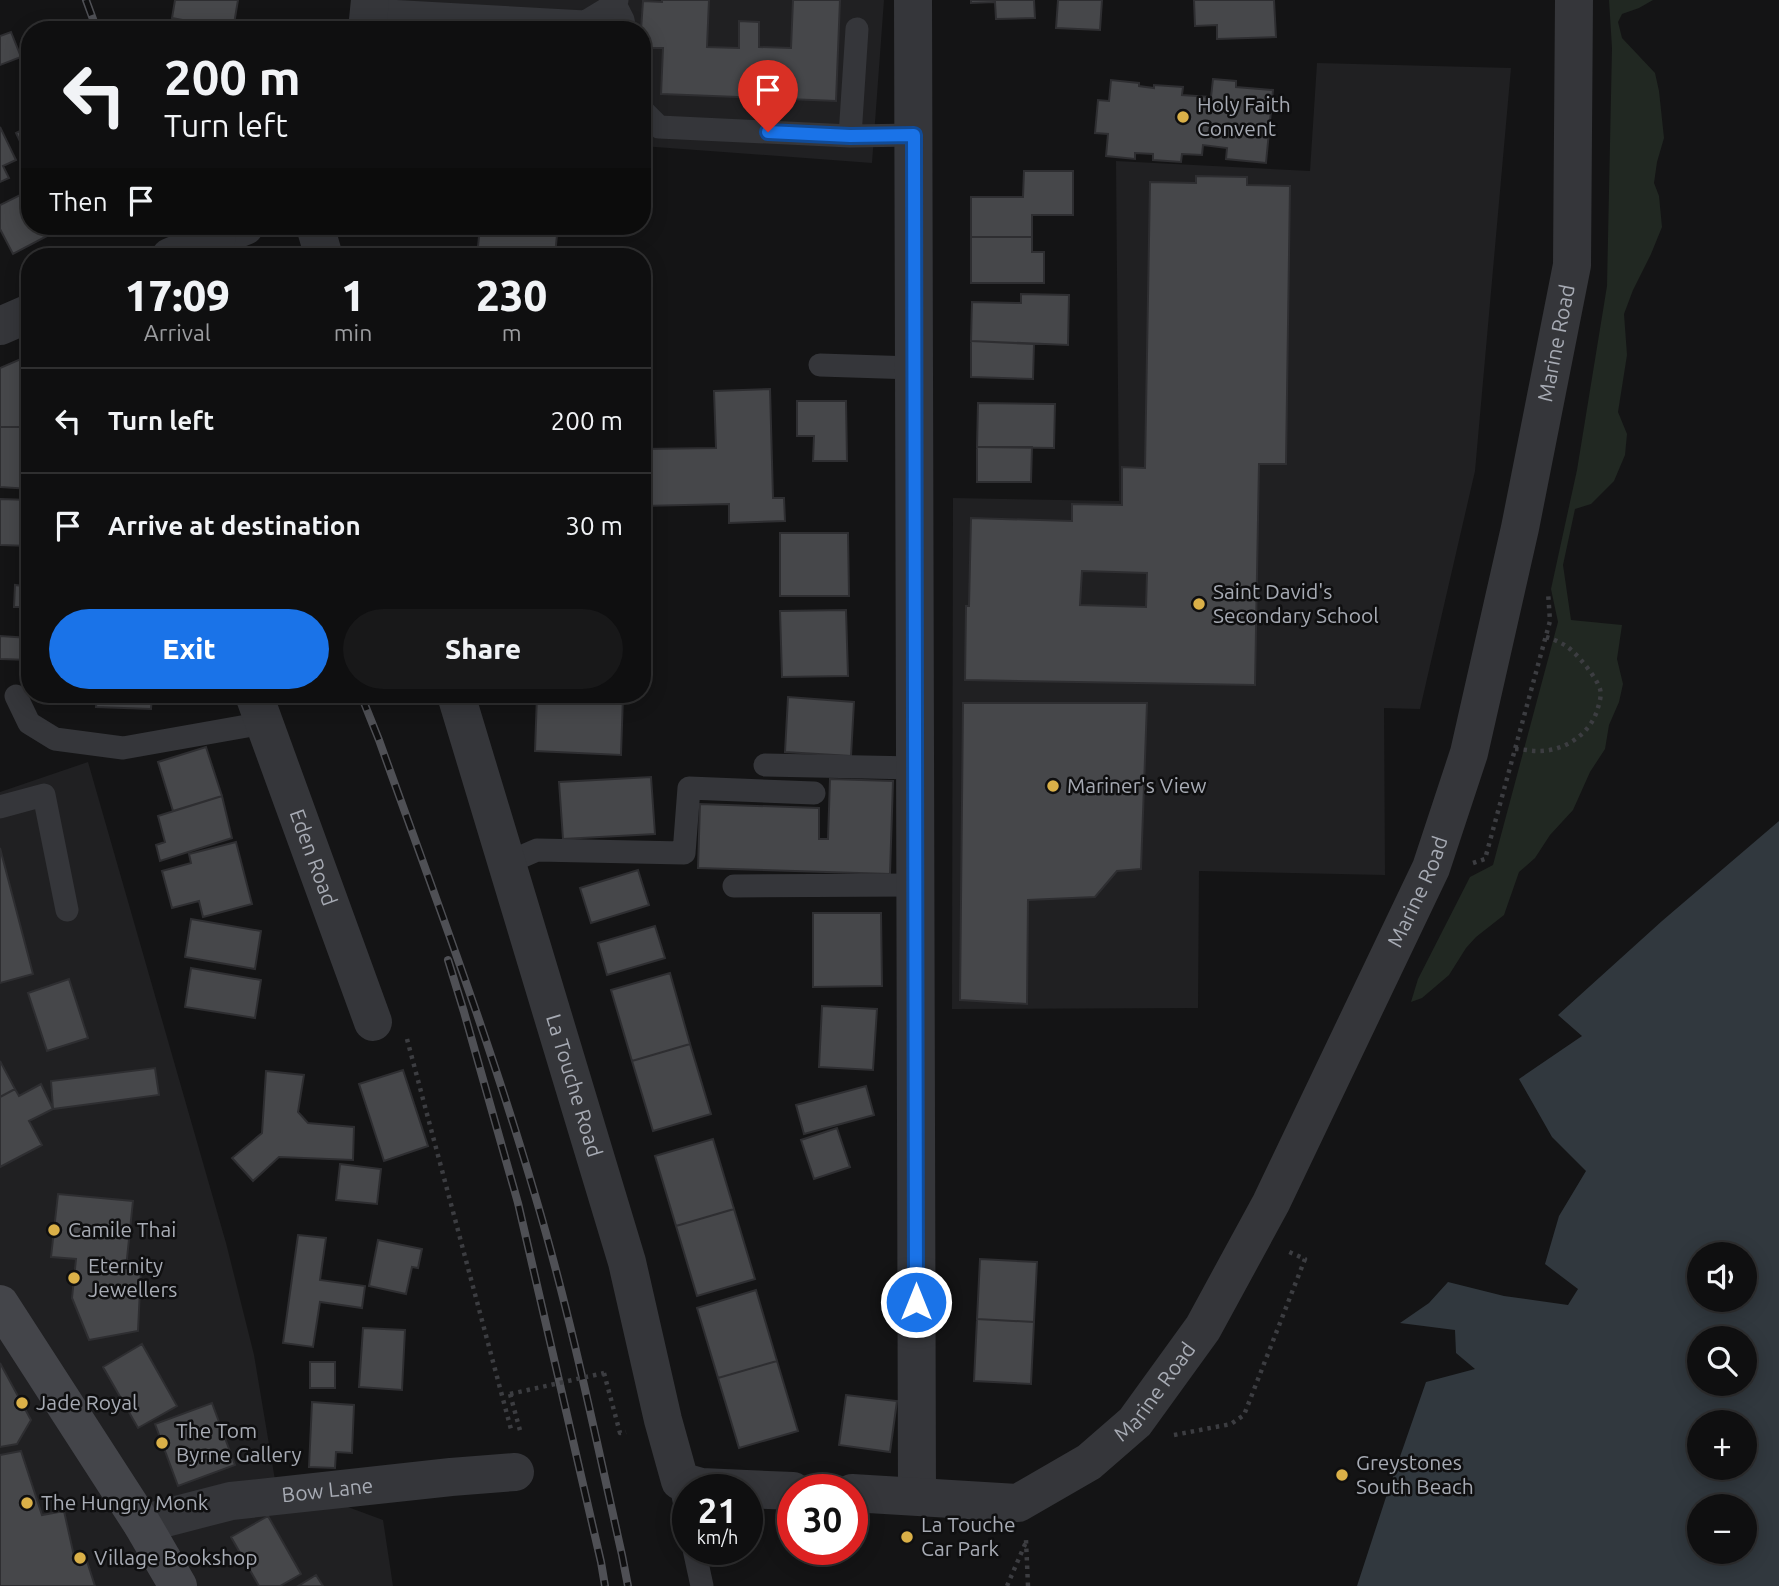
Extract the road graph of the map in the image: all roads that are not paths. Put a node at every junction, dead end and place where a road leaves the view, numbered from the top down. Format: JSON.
{"nodes":[{"id":1,"x":913,"y":0,"type":"edge"},
{"id":2,"x":1574,"y":0,"type":"edge"},
{"id":3,"x":616,"y":2,"type":"edge"},
{"id":4,"x":369,"y":13,"type":"edge"},
{"id":5,"x":562,"y":21,"type":"edge"},
{"id":6,"x":588,"y":21,"type":"edge"},
{"id":7,"x":623,"y":21,"type":"edge"},
{"id":8,"x":857,"y":29,"type":"dead end"},
{"id":9,"x":651,"y":119,"type":"edge"},
{"id":10,"x":914,"y":135,"type":"junction"},
{"id":11,"x":850,"y":136,"type":"junction"},
{"id":12,"x":224,"y":235,"type":"edge"},
{"id":13,"x":192,"y":248,"type":"edge"},
{"id":14,"x":820,"y":365,"type":"dead end"},
{"id":15,"x":914,"y":368,"type":"junction"},
{"id":16,"x":16,"y":696,"type":"dead end"},
{"id":17,"x":458,"y":703,"type":"edge"},
{"id":18,"x":259,"y":709,"type":"edge"},
{"id":19,"x":765,"y":765,"type":"dead end"},
{"id":20,"x":915,"y":768,"type":"junction"},
{"id":21,"x":814,"y":793,"type":"dead end"},
{"id":22,"x":0,"y":807,"type":"edge"},
{"id":23,"x":507,"y":863,"type":"junction"},
{"id":24,"x":915,"y":885,"type":"junction"},
{"id":25,"x":734,"y":886,"type":"dead end"},
{"id":26,"x":67,"y":910,"type":"dead end"},
{"id":27,"x":373,"y":1022,"type":"road end"},
{"id":28,"x":0,"y":1304,"type":"edge"},
{"id":29,"x":514,"y":1472,"type":"road end"},
{"id":30,"x":678,"y":1474,"type":"edge"},
{"id":31,"x":868,"y":1494,"type":"edge"},
{"id":32,"x":917,"y":1496,"type":"junction"},
{"id":33,"x":142,"y":1524,"type":"junction"},
{"id":34,"x":697,"y":1565,"type":"edge"},
{"id":35,"x":178,"y":1586,"type":"edge"},
{"id":36,"x":702,"y":1586,"type":"edge"}],
"edges":[{"from":1,"to":10,"type":"street"},
{"from":2,"to":32,"type":"street","name":"Marine Road"},
{"from":3,"to":6,"type":"lane"},
{"from":3,"to":7,"type":"lane"},
{"from":4,"to":5,"type":"lane"},
{"from":8,"to":11,"type":"lane"},
{"from":9,"to":11,"type":"lane"},
{"from":10,"to":11,"type":"lane"},
{"from":10,"to":15,"type":"street"},
{"from":12,"to":13,"type":"street","bridge":true},
{"from":14,"to":15,"type":"lane"},
{"from":15,"to":20,"type":"street"},
{"from":16,"to":18,"type":"lane"},
{"from":17,"to":23,"type":"street","name":"La Touche Road"},
{"from":18,"to":27,"type":"street","name":"Eden Road"},
{"from":19,"to":20,"type":"lane"},
{"from":20,"to":24,"type":"street"},
{"from":21,"to":23,"type":"lane"},
{"from":22,"to":26,"type":"lane"},
{"from":23,"to":30,"type":"street","name":"La Touche Road"},
{"from":24,"to":25,"type":"lane"},
{"from":24,"to":32,"type":"street"},
{"from":28,"to":33,"type":"main road"},
{"from":29,"to":33,"type":"street","name":"Bow Lane"},
{"from":31,"to":32,"type":"street"},
{"from":33,"to":35,"type":"main road"},
{"from":34,"to":36,"type":"lane"}]}
